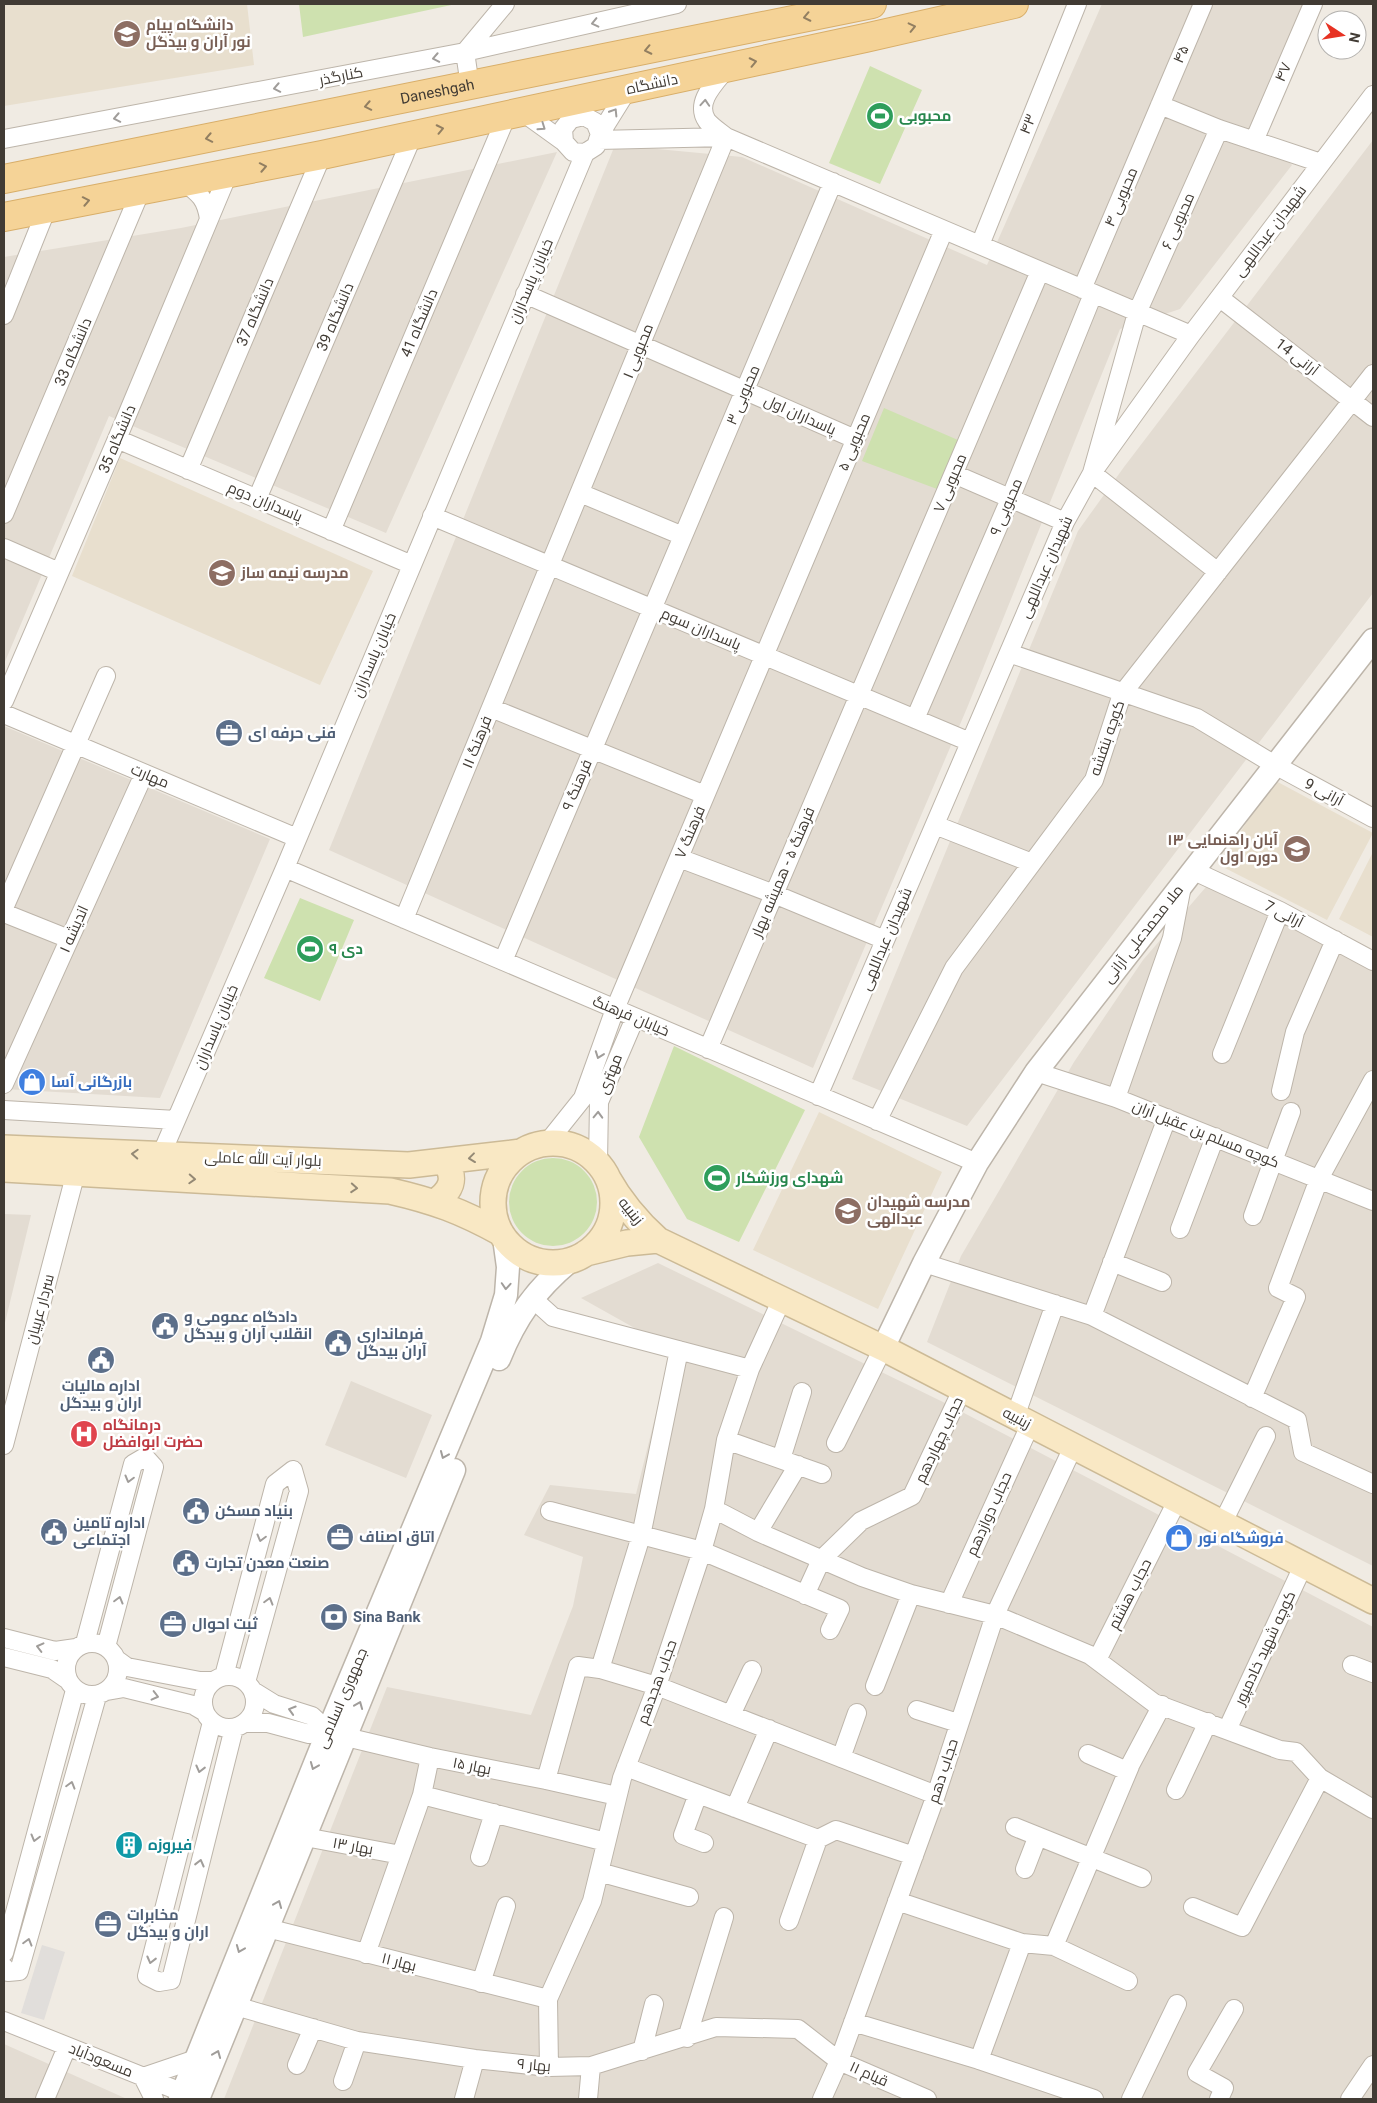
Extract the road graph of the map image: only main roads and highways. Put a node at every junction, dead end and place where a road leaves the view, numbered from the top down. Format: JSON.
{"nodes":[{"id":1,"x":1014,"y":4,"type":"edge"},
{"id":2,"x":865,"y":5,"type":"edge"},
{"id":3,"x":866,"y":38,"type":"junction"},
{"id":4,"x":4,"y":179,"type":"edge"},
{"id":5,"x":4,"y":217,"type":"edge"},
{"id":6,"x":4,"y":1148,"type":"edge"},
{"id":7,"x":521,"y":1152,"type":"junction"},
{"id":8,"x":445,"y":1162,"type":"junction"},
{"id":9,"x":4,"y":1169,"type":"edge"},
{"id":10,"x":603,"y":1170,"type":"junction"},
{"id":11,"x":435,"y":1202,"type":"junction"},
{"id":12,"x":502,"y":1236,"type":"junction"},
{"id":13,"x":658,"y":1240,"type":"junction"},
{"id":14,"x":578,"y":1257,"type":"junction"},
{"id":15,"x":1373,"y":1602,"type":"edge"}],
"edges":[{"from":3,"to":1,"type":"main road","name":"دانشگاه","one_way":true},
{"from":2,"to":3,"type":"main road"},
{"from":2,"to":4,"type":"main road","name":"Daneshgah","one_way":true},
{"from":5,"to":3,"type":"main road","name":"دانشگاه","one_way":true},
{"from":8,"to":6,"type":"main road","name":"بلوار آیت‌ الله عاملی","one_way":true},
{"from":7,"to":8,"type":"main road","name":"بلوار آیت‌ الله عاملی","one_way":true},
{"from":7,"to":10,"type":"main road"},
{"from":7,"to":12,"type":"main road"},
{"from":8,"to":11,"type":"main road"},
{"from":9,"to":11,"type":"main road","name":"بلوار آیت‌ الله عاملی","one_way":true},
{"from":10,"to":13,"type":"main road","name":"زینبیه"},
{"from":10,"to":14,"type":"main road"},
{"from":11,"to":12,"type":"main road","name":"بلوار آیت‌ الله عاملی"},
{"from":12,"to":14,"type":"main road"},
{"from":13,"to":14,"type":"main road","name":"زینبیه"},
{"from":13,"to":15,"type":"main road","name":"زینبیه"}]}
